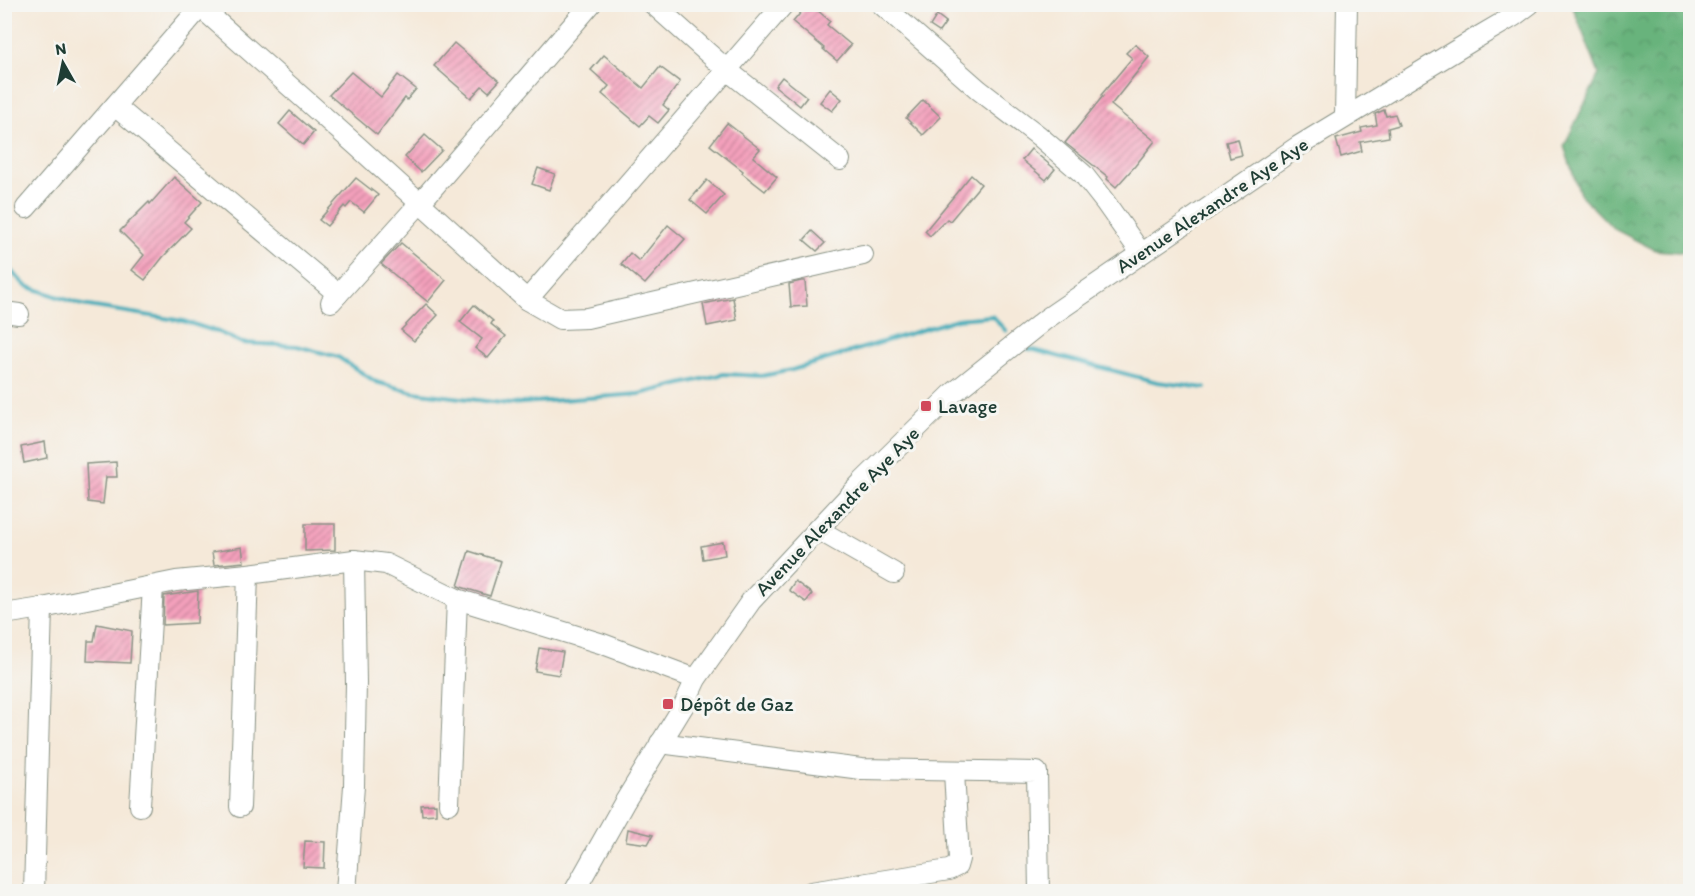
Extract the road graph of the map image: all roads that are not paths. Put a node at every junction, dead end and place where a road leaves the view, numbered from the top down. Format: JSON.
{"nodes":[{"id":1,"x":591,"y":4,"type":"edge"},
{"id":2,"x":653,"y":4,"type":"edge"},
{"id":3,"x":784,"y":4,"type":"edge"},
{"id":4,"x":881,"y":4,"type":"edge"},
{"id":5,"x":1347,"y":4,"type":"edge"},
{"id":6,"x":1530,"y":4,"type":"edge"},
{"id":7,"x":200,"y":6,"type":"edge"},
{"id":8,"x":727,"y":70,"type":"junction"},
{"id":9,"x":115,"y":106,"type":"junction"},
{"id":10,"x":1345,"y":117,"type":"junction"},
{"id":11,"x":840,"y":160,"type":"dead end"},
{"id":12,"x":420,"y":203,"type":"junction"},
{"id":13,"x":26,"y":207,"type":"dead end"},
{"id":14,"x":1141,"y":253,"type":"junction"},
{"id":15,"x":863,"y":255,"type":"dead end"},
{"id":16,"x":527,"y":300,"type":"junction"},
{"id":17,"x":817,"y":529,"type":"junction"},
{"id":18,"x":354,"y":560,"type":"junction"},
{"id":19,"x":894,"y":573,"type":"dead end"},
{"id":20,"x":248,"y":574,"type":"junction"},
{"id":21,"x":153,"y":586,"type":"junction"},
{"id":22,"x":457,"y":598,"type":"junction"},
{"id":23,"x":42,"y":608,"type":"junction"},
{"id":24,"x":4,"y":614,"type":"edge"},
{"id":25,"x":696,"y":679,"type":"junction"},
{"id":26,"x":660,"y":743,"type":"junction"},
{"id":27,"x":954,"y":772,"type":"junction"},
{"id":28,"x":448,"y":804,"type":"dead end"},
{"id":29,"x":140,"y":806,"type":"dead end"},
{"id":30,"x":240,"y":807,"type":"dead end"},
{"id":31,"x":34,"y":891,"type":"edge"},
{"id":32,"x":346,"y":891,"type":"edge"},
{"id":33,"x":574,"y":891,"type":"edge"},
{"id":34,"x":811,"y":891,"type":"edge"},
{"id":35,"x":1039,"y":891,"type":"edge"}],
"edges":[{"from":1,"to":12,"type":"street"},
{"from":2,"to":8,"type":"street"},
{"from":3,"to":8,"type":"street"},
{"from":4,"to":14,"type":"street"},
{"from":5,"to":10,"type":"street"},
{"from":6,"to":10,"type":"street","name":"Avenue Alexandre Aye Aye"},
{"from":7,"to":9,"type":"street"},
{"from":7,"to":12,"type":"street"},
{"from":8,"to":11,"type":"street"},
{"from":8,"to":16,"type":"street"},
{"from":9,"to":12,"type":"street"},
{"from":9,"to":13,"type":"street"},
{"from":10,"to":14,"type":"street","name":"Avenue Alexandre Aye Aye"},
{"from":12,"to":16,"type":"street"},
{"from":14,"to":17,"type":"street","name":"Avenue Alexandre Aye Aye"},
{"from":15,"to":16,"type":"street"},
{"from":17,"to":19,"type":"street"},
{"from":17,"to":25,"type":"street","name":"Avenue Alexandre Aye Aye"},
{"from":18,"to":20,"type":"street"},
{"from":18,"to":22,"type":"street"},
{"from":18,"to":32,"type":"street"},
{"from":20,"to":21,"type":"street"},
{"from":20,"to":30,"type":"street"},
{"from":21,"to":23,"type":"street"},
{"from":21,"to":29,"type":"street"},
{"from":22,"to":25,"type":"street"},
{"from":22,"to":28,"type":"street"},
{"from":23,"to":24,"type":"street"},
{"from":23,"to":31,"type":"street"},
{"from":25,"to":26,"type":"street","name":"Avenue Alexandre Aye Aye"},
{"from":26,"to":27,"type":"street"},
{"from":26,"to":33,"type":"street","name":"Avenue Alexandre Aye Aye"},
{"from":27,"to":34,"type":"street"},
{"from":27,"to":35,"type":"street"}]}
